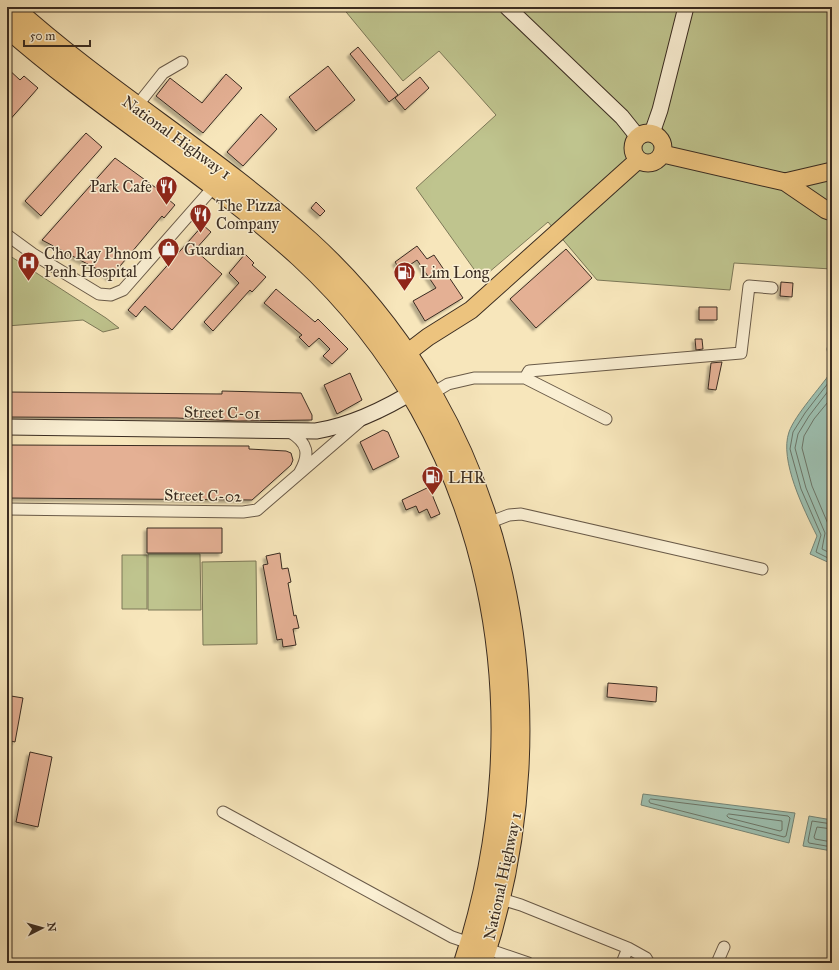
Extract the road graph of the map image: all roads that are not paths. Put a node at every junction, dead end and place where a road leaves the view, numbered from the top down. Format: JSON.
{"nodes":[{"id":1,"x":13,"y":7,"type":"edge"},
{"id":2,"x":507,"y":7,"type":"edge"},
{"id":3,"x":686,"y":7,"type":"edge"},
{"id":4,"x":7,"y":27,"type":"edge"},
{"id":5,"x":182,"y":62,"type":"dead end"},
{"id":6,"x":136,"y":107,"type":"junction"},
{"id":7,"x":645,"y":135,"type":"junction"},
{"id":8,"x":663,"y":154,"type":"junction"},
{"id":9,"x":638,"y":160,"type":"junction"},
{"id":10,"x":832,"y":171,"type":"edge"},
{"id":11,"x":220,"y":180,"type":"junction"},
{"id":12,"x":785,"y":182,"type":"junction"},
{"id":13,"x":832,"y":212,"type":"edge"},
{"id":14,"x":7,"y":235,"type":"edge"},
{"id":15,"x":772,"y":288,"type":"dead end"},
{"id":16,"x":400,"y":359,"type":"junction"},
{"id":17,"x":525,"y":378,"type":"junction"},
{"id":18,"x":422,"y":393,"type":"junction"},
{"id":19,"x":364,"y":418,"type":"junction"},
{"id":20,"x":606,"y":419,"type":"dead end"},
{"id":21,"x":7,"y":427,"type":"edge"},
{"id":22,"x":290,"y":432,"type":"junction"},
{"id":23,"x":298,"y":477,"type":"junction"},
{"id":24,"x":7,"y":509,"type":"edge"},
{"id":25,"x":488,"y":523,"type":"junction"},
{"id":26,"x":762,"y":569,"type":"dead end"},
{"id":27,"x":223,"y":812,"type":"dead end"},
{"id":28,"x":501,"y":899,"type":"junction"},
{"id":29,"x":724,"y":947,"type":"dead end"},
{"id":30,"x":628,"y":948,"type":"junction"},
{"id":31,"x":480,"y":951,"type":"edge"},
{"id":32,"x":464,"y":963,"type":"edge"},
{"id":33,"x":528,"y":963,"type":"edge"},
{"id":34,"x":622,"y":963,"type":"edge"},
{"id":35,"x":649,"y":963,"type":"edge"},
{"id":36,"x":717,"y":963,"type":"edge"}],
"edges":[{"from":1,"to":6,"type":"highway","name":"National Highway 1"},
{"from":2,"to":7,"type":"street"},
{"from":3,"to":7,"type":"street"},
{"from":4,"to":11,"type":"highway","name":"National Highway 1"},
{"from":5,"to":6,"type":"street"},
{"from":6,"to":11,"type":"highway","name":"National Highway 1"},
{"from":7,"to":8,"type":"main road"},
{"from":7,"to":9,"type":"main road"},
{"from":8,"to":9,"type":"main road"},
{"from":8,"to":12,"type":"main road"},
{"from":9,"to":16,"type":"main road"},
{"from":10,"to":12,"type":"main road"},
{"from":11,"to":14,"type":"street"},
{"from":11,"to":16,"type":"highway","name":"National Highway 1"},
{"from":12,"to":13,"type":"main road"},
{"from":15,"to":17,"type":"street"},
{"from":16,"to":18,"type":"highway","name":"National Highway 1"},
{"from":17,"to":18,"type":"street"},
{"from":17,"to":20,"type":"street"},
{"from":18,"to":19,"type":"street","name":"Street C-01"},
{"from":18,"to":25,"type":"highway","name":"National Highway 1"},
{"from":18,"to":31,"type":"highway","name":"National Highway 1"},
{"from":19,"to":22,"type":"street","name":"Street C-01"},
{"from":19,"to":23,"type":"street","name":"Street C-02"},
{"from":21,"to":22,"type":"street","name":"Street C-01"},
{"from":22,"to":23,"type":"street"},
{"from":23,"to":24,"type":"street","name":"Street C-02"},
{"from":25,"to":26,"type":"street"},
{"from":25,"to":28,"type":"highway","name":"National Highway 1"},
{"from":27,"to":31,"type":"street"},
{"from":28,"to":30,"type":"street"},
{"from":28,"to":31,"type":"highway","name":"National Highway 1"},
{"from":29,"to":36,"type":"street"},
{"from":30,"to":34,"type":"street"},
{"from":30,"to":35,"type":"street"},
{"from":31,"to":32,"type":"highway","name":"National Highway 1"},
{"from":31,"to":33,"type":"street"}]}
